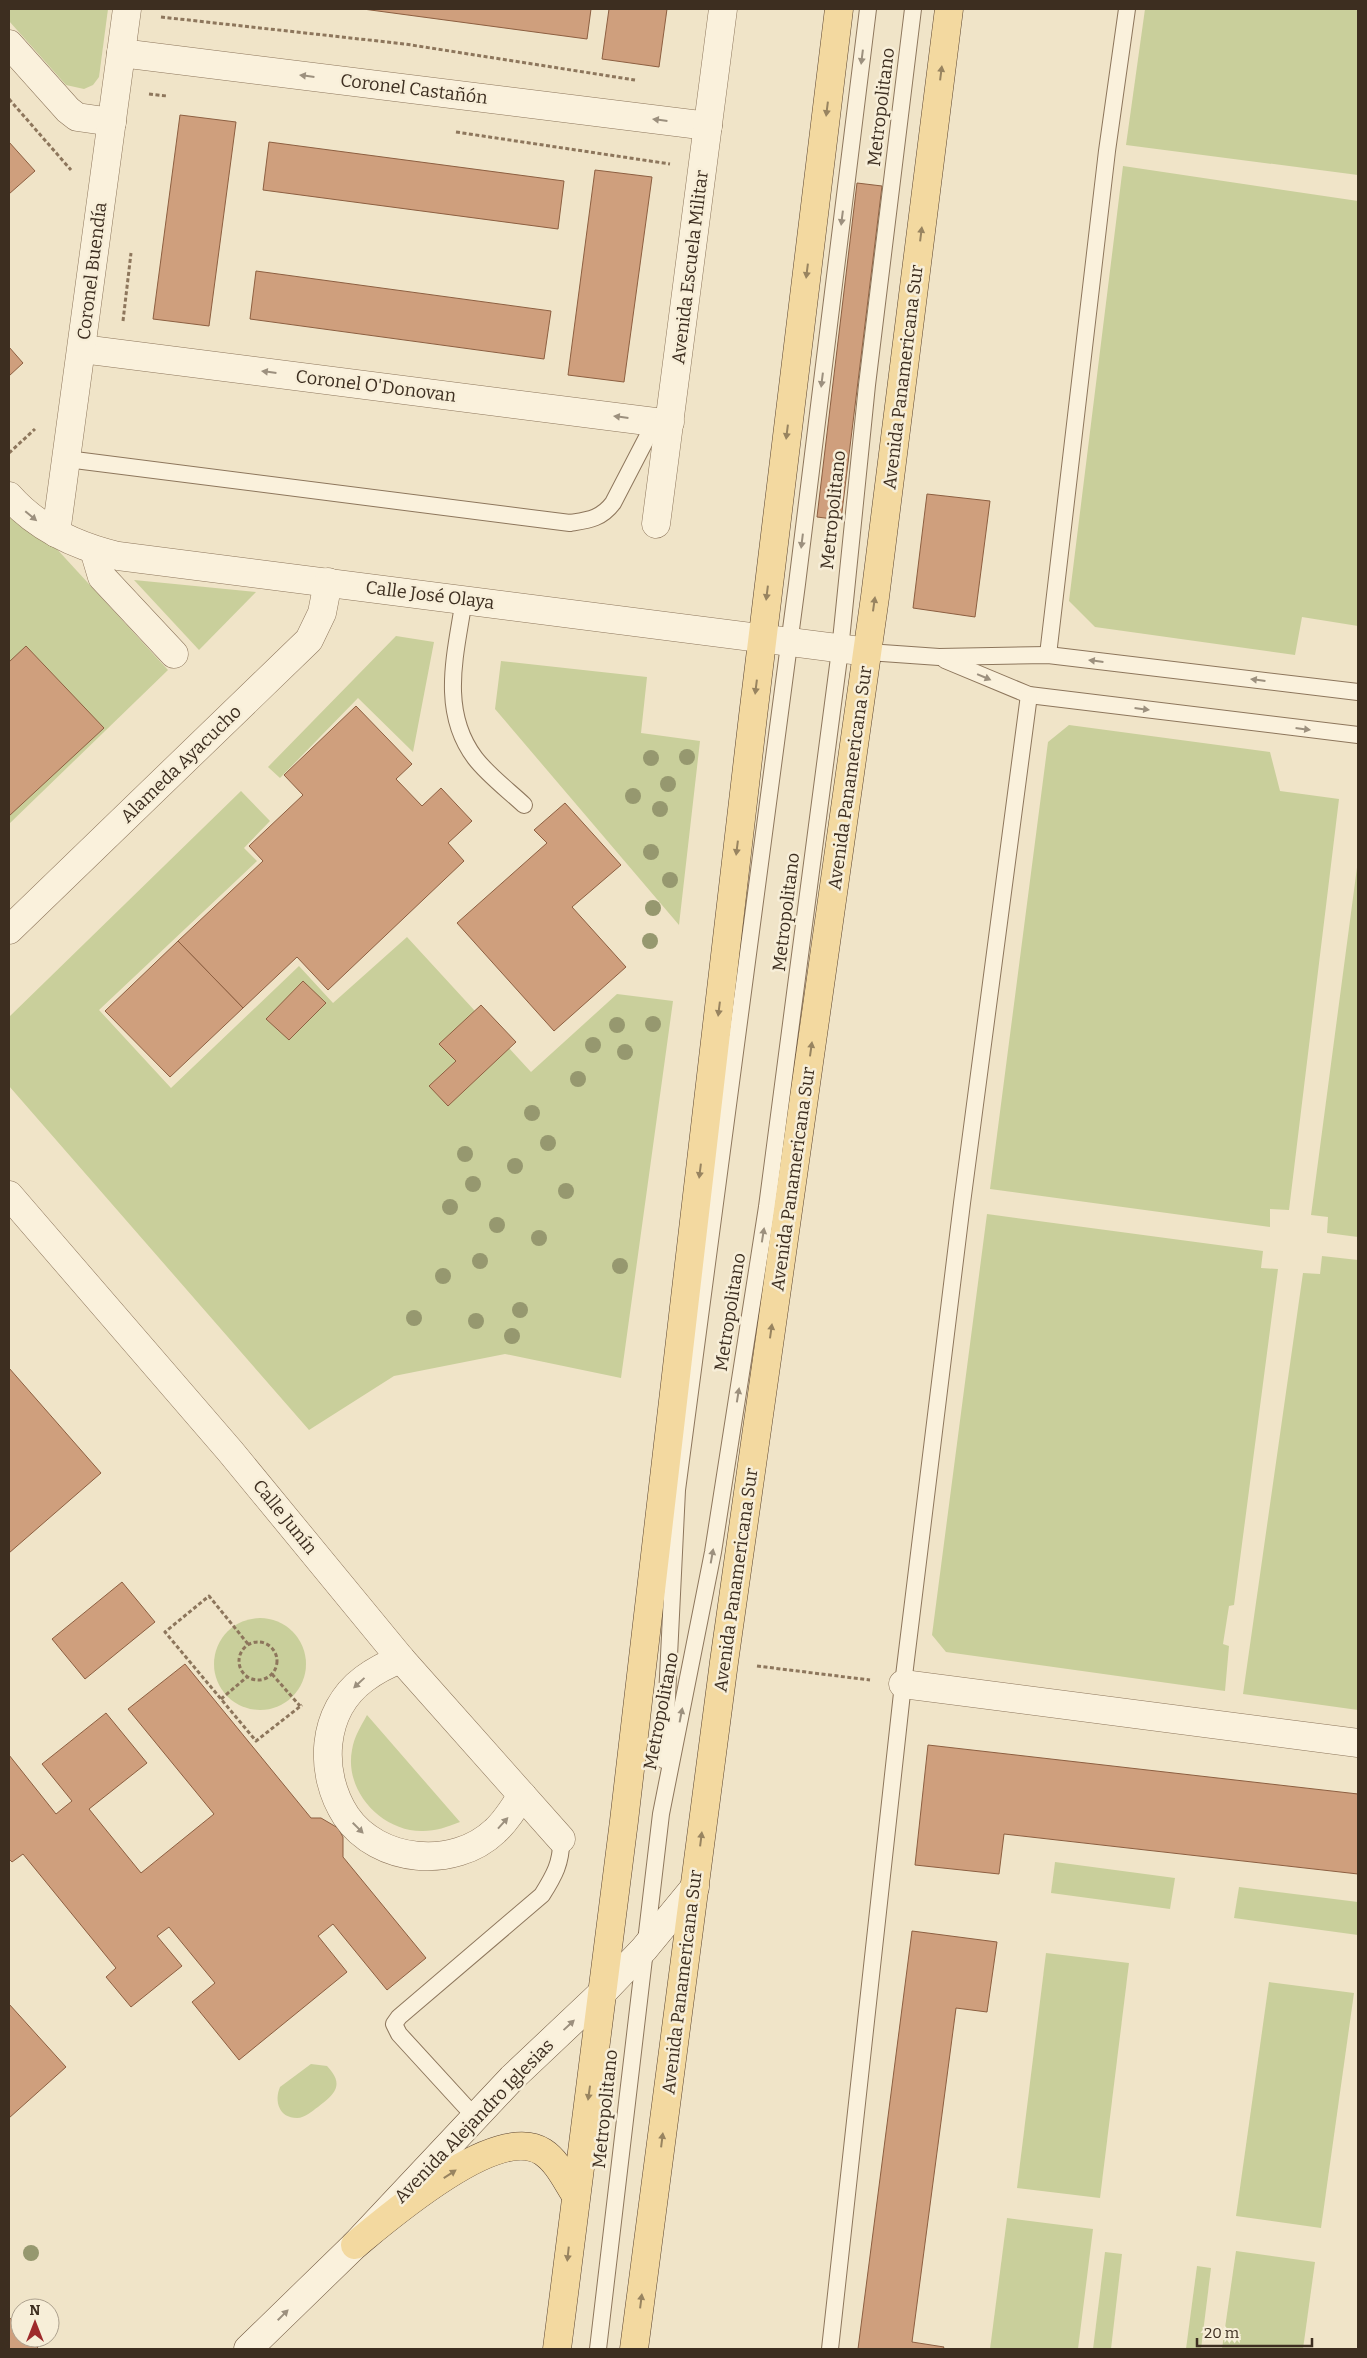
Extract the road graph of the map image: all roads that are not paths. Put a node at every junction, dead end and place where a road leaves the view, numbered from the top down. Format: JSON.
{"nodes":[{"id":1,"x":126,"y":9,"type":"edge"},
{"id":2,"x":723,"y":9,"type":"edge"},
{"id":3,"x":839,"y":9,"type":"edge"},
{"id":4,"x":868,"y":9,"type":"edge"},
{"id":5,"x":913,"y":9,"type":"edge"},
{"id":6,"x":949,"y":9,"type":"edge"},
{"id":7,"x":1127,"y":9,"type":"edge"},
{"id":8,"x":9,"y":44,"type":"edge"},
{"id":9,"x":121,"y":53,"type":"junction"},
{"id":10,"x":112,"y":122,"type":"junction"},
{"id":11,"x":708,"y":126,"type":"junction"},
{"id":12,"x":82,"y":349,"type":"junction"},
{"id":13,"x":662,"y":422,"type":"junction"},
{"id":14,"x":66,"y":459,"type":"junction"},
{"id":15,"x":9,"y":496,"type":"edge"},
{"id":16,"x":656,"y":524,"type":"dead end"},
{"id":17,"x":56,"y":534,"type":"junction"},
{"id":18,"x":94,"y":550,"type":"junction"},
{"id":19,"x":328,"y":582,"type":"junction"},
{"id":20,"x":464,"y":599,"type":"junction"},
{"id":21,"x":762,"y":638,"type":"junction"},
{"id":22,"x":788,"y":642,"type":"junction"},
{"id":23,"x":840,"y":650,"type":"junction"},
{"id":24,"x":868,"y":652,"type":"junction"},
{"id":25,"x":174,"y":654,"type":"dead end"},
{"id":26,"x":1048,"y":655,"type":"junction"},
{"id":27,"x":939,"y":658,"type":"junction"},
{"id":28,"x":1358,"y":692,"type":"edge"},
{"id":29,"x":1029,"y":695,"type":"junction"},
{"id":30,"x":1358,"y":735,"type":"edge"},
{"id":31,"x":524,"y":805,"type":"dead end"},
{"id":32,"x":9,"y":930,"type":"edge"},
{"id":33,"x":9,"y":1195,"type":"edge"},
{"id":34,"x":401,"y":1659,"type":"junction"},
{"id":35,"x":903,"y":1684,"type":"junction"},
{"id":36,"x":1358,"y":1743,"type":"edge"},
{"id":37,"x":522,"y":1794,"type":"junction"},
{"id":38,"x":661,"y":1814,"type":"junction"},
{"id":39,"x":562,"y":1839,"type":"joint"},
{"id":40,"x":695,"y":1887,"type":"junction"},
{"id":41,"x":644,"y":1949,"type":"junction"},
{"id":42,"x":602,"y":1993,"type":"junction"},
{"id":43,"x":475,"y":2117,"type":"junction"},
{"id":44,"x":575,"y":2194,"type":"junction"},
{"id":45,"x":354,"y":2244,"type":"junction"},
{"id":46,"x":248,"y":2349,"type":"edge"},
{"id":47,"x":557,"y":2349,"type":"edge"},
{"id":48,"x":598,"y":2349,"type":"edge"},
{"id":49,"x":634,"y":2349,"type":"edge"},
{"id":50,"x":830,"y":2349,"type":"edge"}],
"edges":[{"from":1,"to":9,"type":"street","name":"Coronel Buendía"},
{"from":2,"to":11,"type":"street","name":"Avenida Escuela Militar"},
{"from":3,"to":21,"type":"main road","one_way":true},
{"from":4,"to":22,"type":"lane","name":"Metropolitano","one_way":true},
{"from":5,"to":23,"type":"lane","name":"Metropolitano"},
{"from":24,"to":6,"type":"main road","name":"Avenida Panamericana Sur","one_way":true},
{"from":7,"to":26,"type":"lane"},
{"from":8,"to":10,"type":"street"},
{"from":9,"to":10,"type":"street","name":"Coronel Buendía"},
{"from":11,"to":9,"type":"street","name":"Coronel Castañón","one_way":true},
{"from":10,"to":12,"type":"street","name":"Coronel Buendía"},
{"from":11,"to":13,"type":"street","name":"Avenida Escuela Militar"},
{"from":13,"to":12,"type":"street","name":"Coronel O'Donovan","one_way":true},
{"from":12,"to":14,"type":"street","name":"Coronel Buendía"},
{"from":13,"to":14,"type":"lane"},
{"from":13,"to":16,"type":"street","name":"Avenida Escuela Militar"},
{"from":14,"to":17,"type":"street","name":"Coronel Buendía"},
{"from":15,"to":17,"type":"street","name":"Calle José Olaya","one_way":true},
{"from":17,"to":18,"type":"street","name":"Calle José Olaya"},
{"from":18,"to":19,"type":"street","name":"Calle José Olaya"},
{"from":18,"to":25,"type":"street"},
{"from":19,"to":20,"type":"street","name":"Calle José Olaya"},
{"from":19,"to":32,"type":"street","name":"Alameda Ayacucho"},
{"from":20,"to":21,"type":"street","name":"Calle José Olaya"},
{"from":20,"to":31,"type":"lane"},
{"from":21,"to":22,"type":"street","name":"Calle José Olaya"},
{"from":21,"to":42,"type":"main road","one_way":true},
{"from":22,"to":23,"type":"street","name":"Calle José Olaya"},
{"from":22,"to":38,"type":"lane","name":"Metropolitano"},
{"from":23,"to":24,"type":"street","name":"Calle José Olaya"},
{"from":38,"to":23,"type":"lane","name":"Metropolitano","one_way":true},
{"from":24,"to":27,"type":"lane"},
{"from":40,"to":24,"type":"main road","name":"Avenida Panamericana Sur","one_way":true},
{"from":26,"to":27,"type":"lane"},
{"from":28,"to":26,"type":"lane","one_way":true},
{"from":27,"to":29,"type":"lane","one_way":true},
{"from":29,"to":30,"type":"lane","one_way":true},
{"from":29,"to":35,"type":"lane"},
{"from":33,"to":34,"type":"street","name":"Calle Junín"},
{"from":34,"to":37,"type":"street","name":"Calle Junín"},
{"from":34,"to":37,"type":"street","one_way":true},
{"from":35,"to":36,"type":"street"},
{"from":35,"to":50,"type":"lane"},
{"from":37,"to":39,"type":"street","name":"Calle Junín"},
{"from":38,"to":41,"type":"lane","name":"Metropolitano"},
{"from":39,"to":43,"type":"lane"},
{"from":40,"to":41,"type":"street","name":"Avenida Alejandro Iglesias"},
{"from":49,"to":40,"type":"main road","name":"Avenida Panamericana Sur","one_way":true},
{"from":41,"to":42,"type":"street","name":"Avenida Alejandro Iglesias"},
{"from":41,"to":48,"type":"lane","name":"Metropolitano"},
{"from":43,"to":42,"type":"street","name":"Avenida Alejandro Iglesias","one_way":true},
{"from":42,"to":44,"type":"main road","one_way":true},
{"from":43,"to":45,"type":"street","name":"Avenida Alejandro Iglesias"},
{"from":45,"to":44,"type":"main road","one_way":true},
{"from":44,"to":47,"type":"main road","one_way":true},
{"from":46,"to":45,"type":"street","name":"Avenida Alejandro Iglesias","one_way":true}]}
